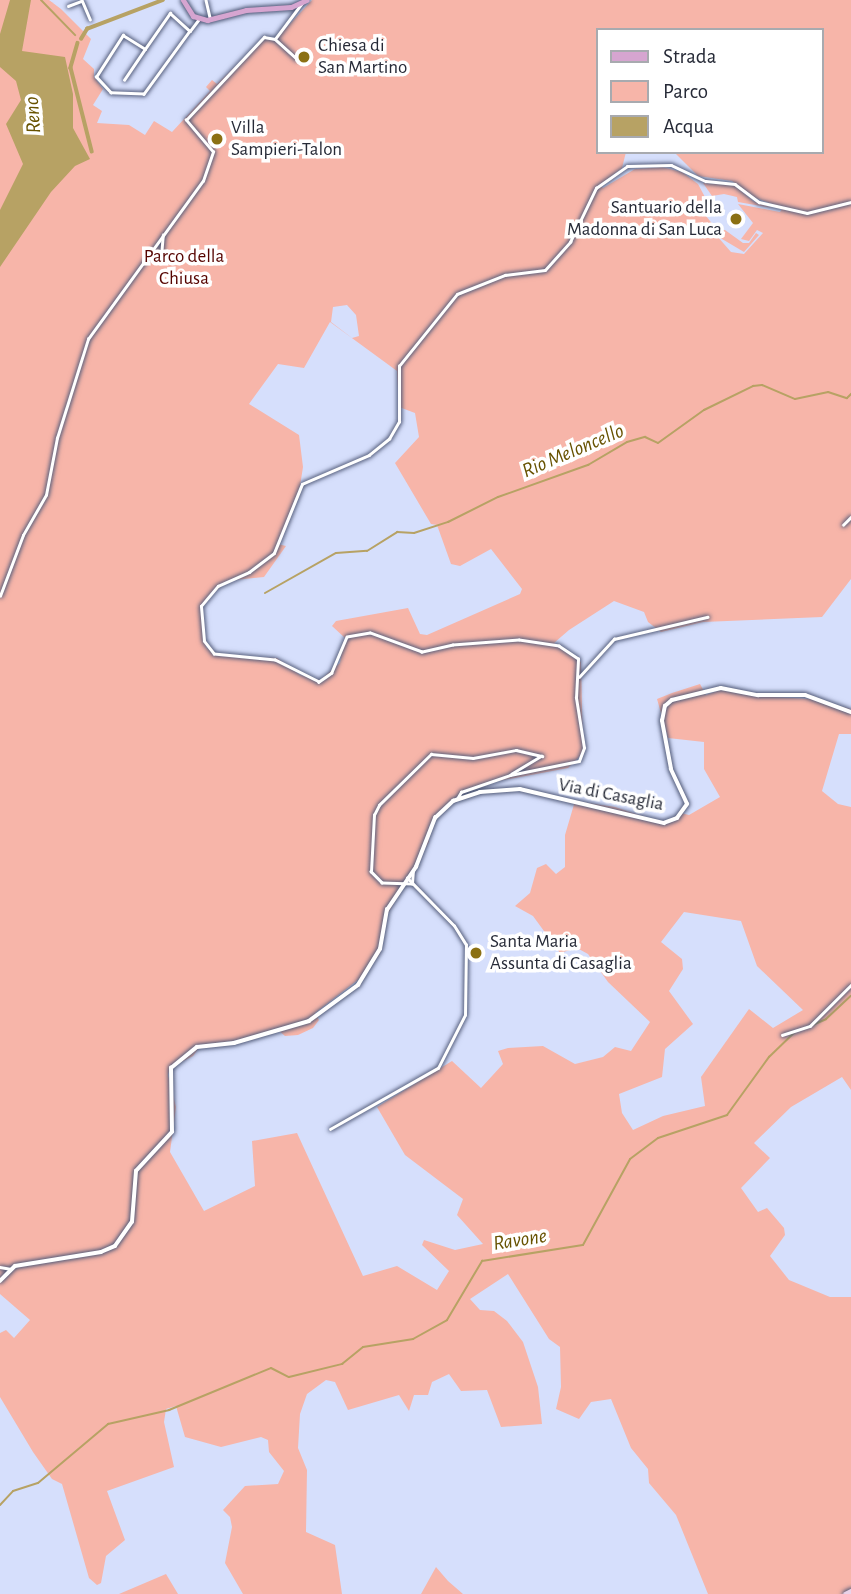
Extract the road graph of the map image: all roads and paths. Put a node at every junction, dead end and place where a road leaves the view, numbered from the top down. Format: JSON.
{"nodes":[{"id":1,"x":82,"y":0,"type":"edge"},
{"id":2,"x":183,"y":0,"type":"edge"},
{"id":3,"x":213,"y":0,"type":"edge"},
{"id":4,"x":206,"y":1,"type":"edge"},
{"id":5,"x":304,"y":1,"type":"edge"},
{"id":6,"x":68,"y":6,"type":"dead end"},
{"id":7,"x":90,"y":19,"type":"dead end"},
{"id":8,"x":199,"y":19,"type":"junction"},
{"id":9,"x":210,"y":20,"type":"junction"},
{"id":10,"x":190,"y":31,"type":"junction"},
{"id":11,"x":275,"y":39,"type":"junction"},
{"id":12,"x":145,"y":48,"type":"junction"},
{"id":13,"x":297,"y":59,"type":"dead end"},
{"id":14,"x":124,"y":80,"type":"dead end"},
{"id":15,"x":851,"y":202,"type":"edge"},
{"id":16,"x":163,"y":235,"type":"junction"},
{"id":17,"x":161,"y":256,"type":"dead end"},
{"id":18,"x":851,"y":517,"type":"edge"},
{"id":19,"x":843,"y":526,"type":"dead end"},
{"id":20,"x":0,"y":596,"type":"edge"},
{"id":21,"x":707,"y":617,"type":"dead end"},
{"id":22,"x":578,"y":680,"type":"junction"},
{"id":23,"x":851,"y":712,"type":"edge"},
{"id":24,"x":510,"y":775,"type":"junction"},
{"id":25,"x":457,"y":799,"type":"junction"},
{"id":26,"x":413,"y":871,"type":"junction"},
{"id":27,"x":407,"y":878,"type":"junction"},
{"id":28,"x":412,"y":884,"type":"junction"},
{"id":29,"x":404,"y":885,"type":"junction"},
{"id":30,"x":851,"y":985,"type":"edge"},
{"id":31,"x":810,"y":1026,"type":"junction"},
{"id":32,"x":803,"y":1032,"type":"dead end"},
{"id":33,"x":782,"y":1035,"type":"dead end"},
{"id":34,"x":330,"y":1129,"type":"dead end"},
{"id":35,"x":0,"y":1267,"type":"edge"},
{"id":36,"x":11,"y":1269,"type":"junction"},
{"id":37,"x":0,"y":1281,"type":"edge"},
{"id":38,"x":851,"y":1591,"type":"edge"},
{"id":39,"x":845,"y":1594,"type":"edge"}],
"edges":[{"from":1,"to":6,"type":"street"},
{"from":1,"to":7,"type":"street"},
{"from":2,"to":8,"type":"main road"},
{"from":3,"to":4,"type":"street"},
{"from":4,"to":9,"type":"street"},
{"from":5,"to":9,"type":"main road"},
{"from":5,"to":11,"type":"street"},
{"from":8,"to":9,"type":"main road"},
{"from":8,"to":10,"type":"street"},
{"from":10,"to":12,"type":"street"},
{"from":10,"to":12,"type":"street"},
{"from":11,"to":13,"type":"street"},
{"from":11,"to":16,"type":"street"},
{"from":12,"to":14,"type":"street"},
{"from":15,"to":22,"type":"street"},
{"from":16,"to":17,"type":"street"},
{"from":16,"to":20,"type":"street"},
{"from":18,"to":19,"type":"street"},
{"from":21,"to":22,"type":"street"},
{"from":22,"to":24,"type":"street"},
{"from":23,"to":25,"type":"street","name":"Via di Casaglia"},
{"from":24,"to":25,"type":"street"},
{"from":24,"to":29,"type":"street"},
{"from":25,"to":26,"type":"street"},
{"from":26,"to":27,"type":"street"},
{"from":26,"to":28,"type":"street"},
{"from":27,"to":28,"type":"street"},
{"from":27,"to":29,"type":"street"},
{"from":28,"to":29,"type":"street"},
{"from":28,"to":34,"type":"street"},
{"from":29,"to":36,"type":"street"},
{"from":30,"to":31,"type":"street"},
{"from":31,"to":32,"type":"street"},
{"from":31,"to":33,"type":"street"},
{"from":35,"to":36,"type":"street"},
{"from":36,"to":37,"type":"street"},
{"from":38,"to":39,"type":"main road"}]}
